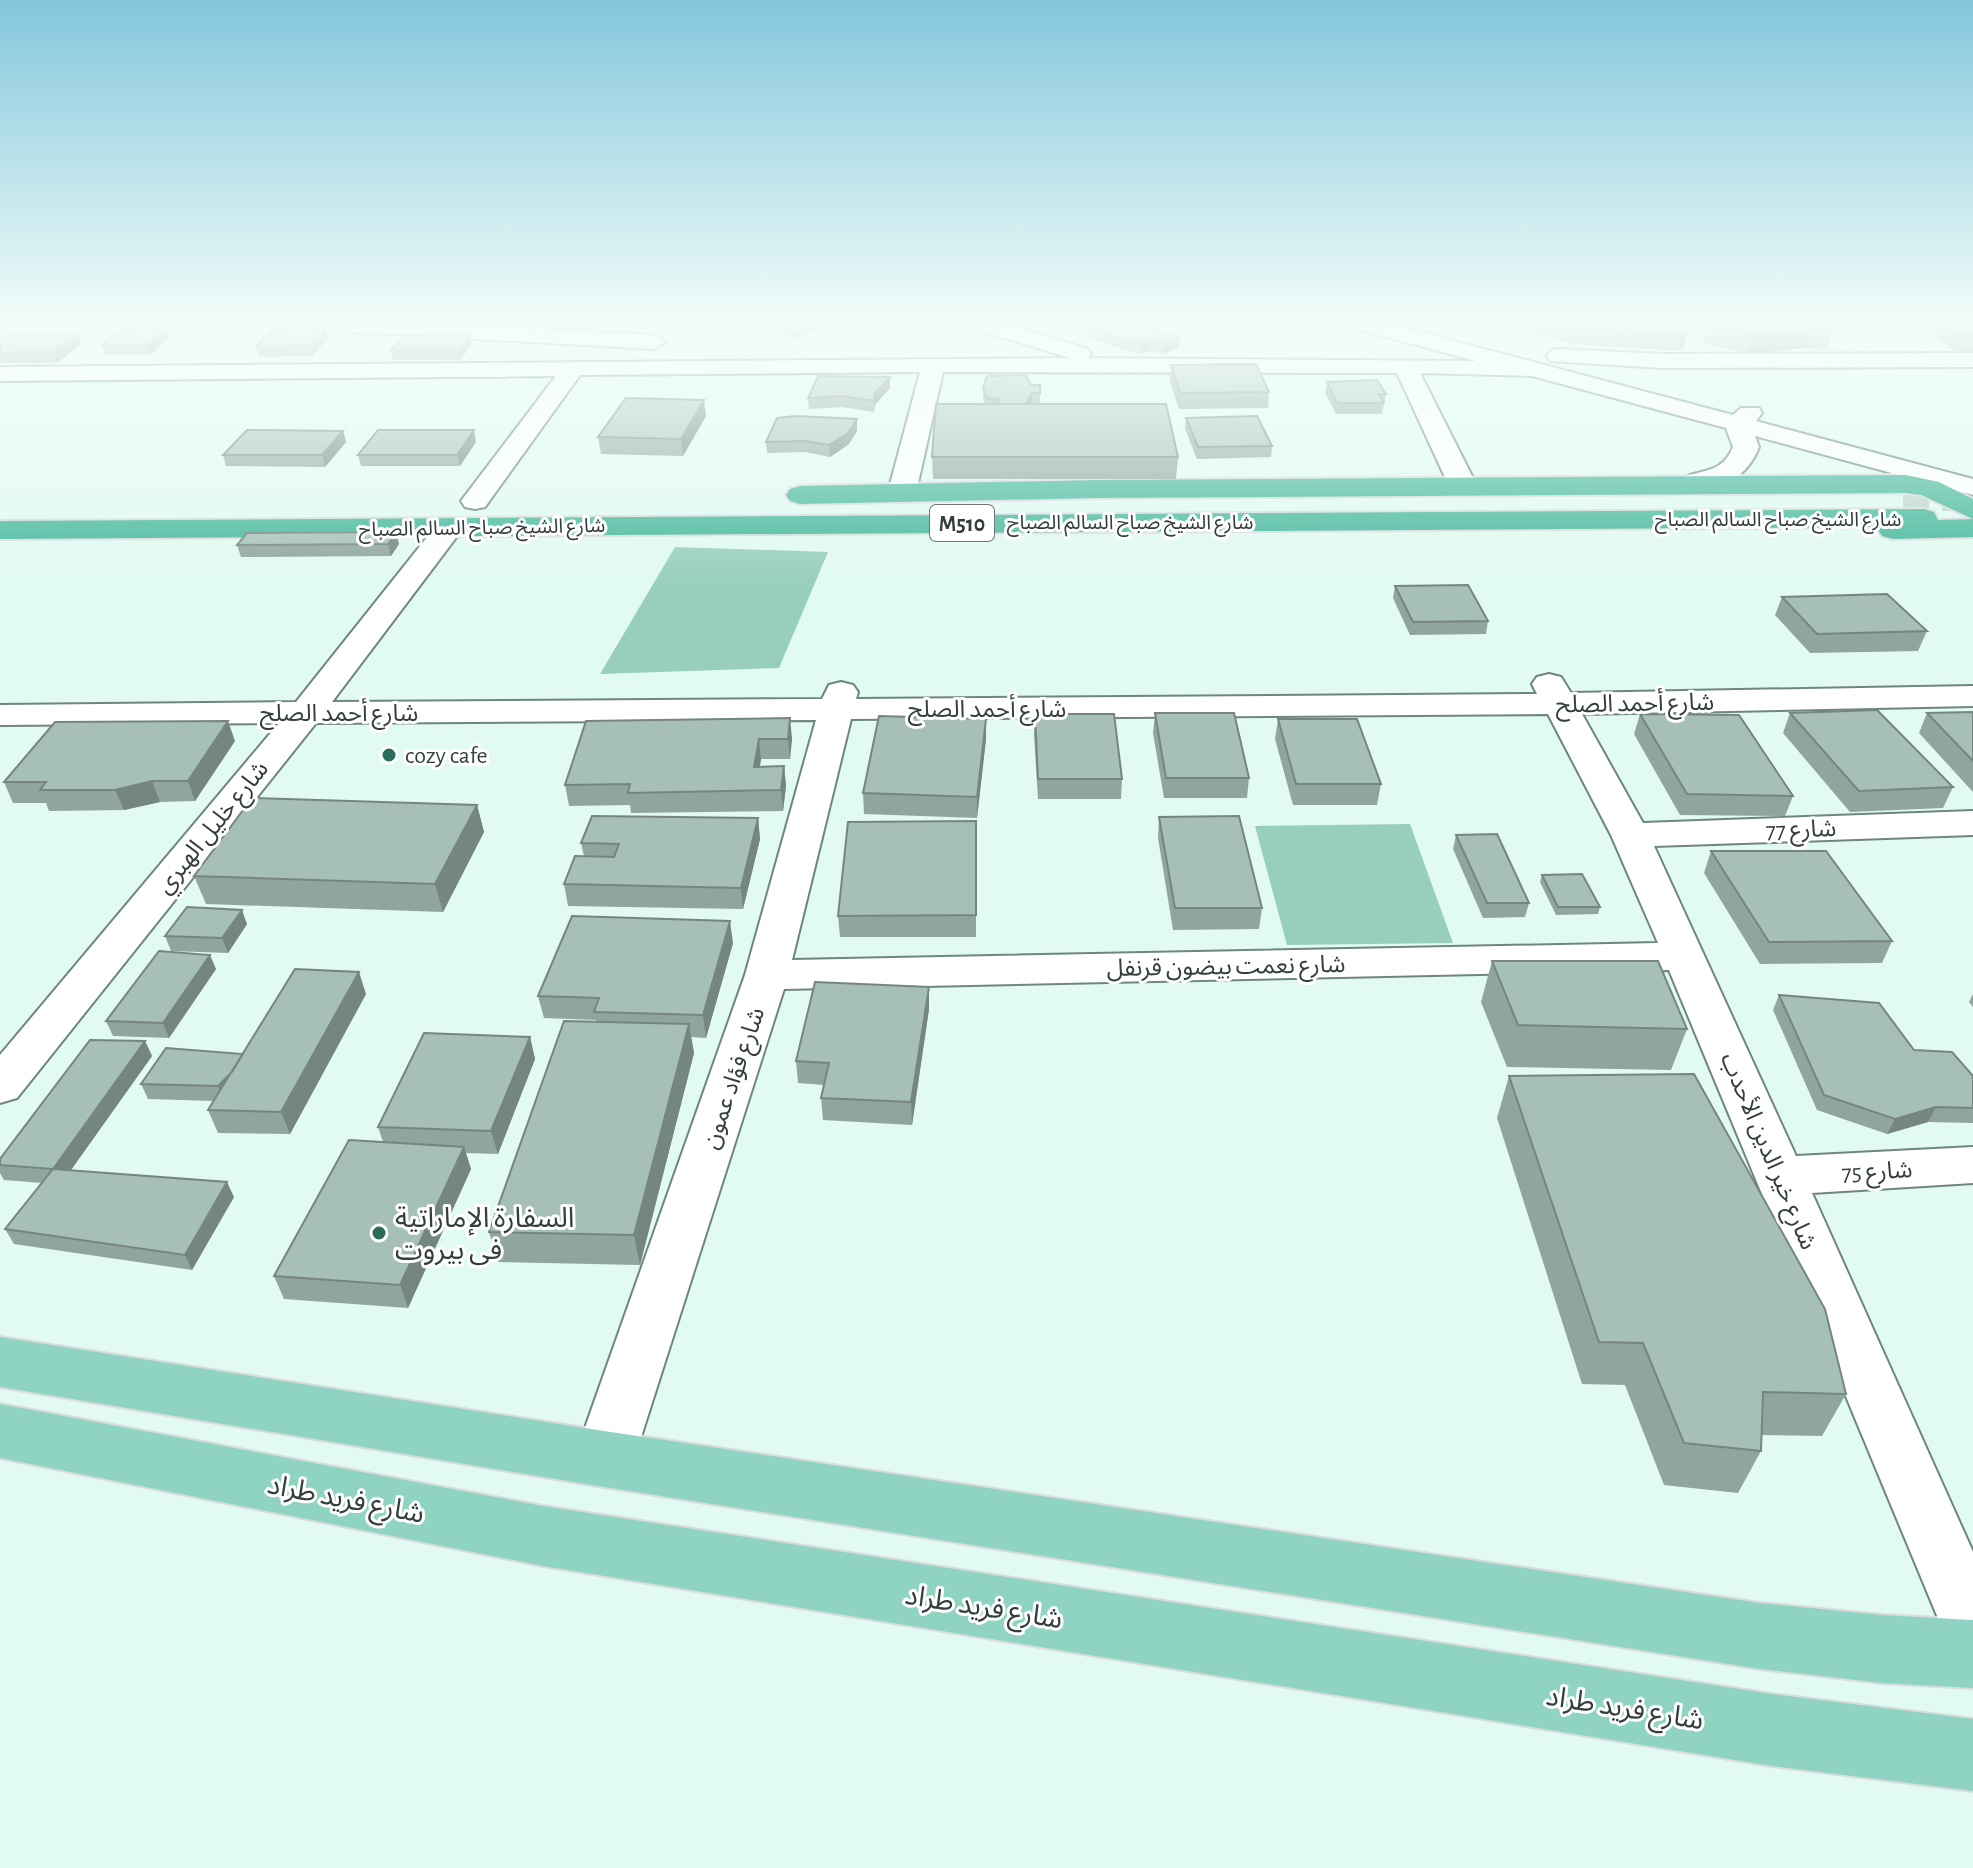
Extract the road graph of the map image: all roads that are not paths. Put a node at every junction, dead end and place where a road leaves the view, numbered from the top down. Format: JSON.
{"nodes":[{"id":1,"x":532,"y":412,"type":"edge"},
{"id":2,"x":921,"y":412,"type":"edge"},
{"id":3,"x":1427,"y":412,"type":"edge"},
{"id":4,"x":1722,"y":412,"type":"edge"},
{"id":5,"x":1728,"y":412,"type":"edge"},
{"id":6,"x":1744,"y":418,"type":"junction"},
{"id":7,"x":1973,"y":467,"type":"edge"},
{"id":8,"x":1690,"y":485,"type":"junction"},
{"id":9,"x":1463,"y":486,"type":"junction"},
{"id":10,"x":1973,"y":487,"type":"edge"},
{"id":11,"x":902,"y":492,"type":"junction"},
{"id":12,"x":777,"y":496,"type":"dead end"},
{"id":13,"x":705,"y":498,"type":"dead end"},
{"id":14,"x":0,"y":504,"type":"edge"},
{"id":15,"x":1913,"y":508,"type":"tunnel mouth"},
{"id":16,"x":656,"y":512,"type":"junction"},
{"id":17,"x":463,"y":514,"type":"junction"},
{"id":18,"x":1972,"y":525,"type":"edge"},
{"id":19,"x":0,"y":530,"type":"edge"},
{"id":20,"x":1973,"y":679,"type":"edge"},
{"id":21,"x":1554,"y":694,"type":"junction"},
{"id":22,"x":0,"y":695,"type":"edge"},
{"id":23,"x":1973,"y":696,"type":"edge"},
{"id":24,"x":840,"y":701,"type":"junction"},
{"id":25,"x":315,"y":702,"type":"junction"},
{"id":26,"x":0,"y":715,"type":"edge"},
{"id":27,"x":1973,"y":823,"type":"edge"},
{"id":28,"x":1630,"y":835,"type":"junction"},
{"id":29,"x":1685,"y":956,"type":"junction"},
{"id":30,"x":767,"y":975,"type":"junction"},
{"id":31,"x":0,"y":1086,"type":"edge"},
{"id":32,"x":1973,"y":1165,"type":"edge"},
{"id":33,"x":1780,"y":1176,"type":"junction"},
{"id":34,"x":0,"y":1362,"type":"edge"},
{"id":35,"x":0,"y":1431,"type":"edge"},
{"id":36,"x":604,"y":1459,"type":"junction"},
{"id":37,"x":1973,"y":1625,"type":"edge"},
{"id":38,"x":1973,"y":1654,"type":"edge"},
{"id":39,"x":1973,"y":1755,"type":"edge"}],
"edges":[{"from":1,"to":17,"type":"street","name":"شارع خليل الهبري"},
{"from":2,"to":11,"type":"street"},
{"from":3,"to":9,"type":"street"},
{"from":4,"to":6,"type":"street"},
{"from":5,"to":6,"type":"street"},
{"from":6,"to":7,"type":"street"},
{"from":6,"to":8,"type":"street"},
{"from":6,"to":10,"type":"street"},
{"from":8,"to":9,"type":"highway"},
{"from":8,"to":18,"type":"highway"},
{"from":9,"to":11,"type":"highway"},
{"from":11,"to":12,"type":"highway"},
{"from":13,"to":16,"type":"highway"},
{"from":14,"to":17,"type":"highway","name":"شارع الشيخ صباح السالم الصباح","number":"M510"},
{"from":15,"to":16,"type":"highway","name":"شارع الشيخ صباح السالم الصباح","number":"M510"},
{"from":16,"to":17,"type":"highway","name":"شارع الشيخ صباح السالم الصباح","number":"M510"},
{"from":16,"to":18,"type":"highway"},
{"from":17,"to":19,"type":"highway","name":"شارع الشيخ صباح السالم الصباح","number":"M510"},
{"from":17,"to":25,"type":"street","name":"شارع خليل الهبري"},
{"from":20,"to":21,"type":"street","name":"شارع أحمد الصلح"},
{"from":21,"to":23,"type":"street","name":"شارع أحمد الصلح"},
{"from":21,"to":24,"type":"street","name":"شارع أحمد الصلح"},
{"from":21,"to":28,"type":"street","name":"شارع خير الدين الأحدب"},
{"from":22,"to":25,"type":"street","name":"شارع أحمد الصلح"},
{"from":24,"to":25,"type":"street","name":"شارع أحمد الصلح"},
{"from":24,"to":30,"type":"street","name":"شارع فؤاد عمون"},
{"from":25,"to":26,"type":"street","name":"شارع أحمد الصلح"},
{"from":25,"to":31,"type":"street","name":"شارع خليل الهبري"},
{"from":27,"to":28,"type":"street","name":"شارع 77"},
{"from":28,"to":29,"type":"street","name":"شارع خير الدين الأحدب"},
{"from":29,"to":30,"type":"street","name":"شارع نعمت بيضون قرنفل"},
{"from":29,"to":33,"type":"street","name":"شارع خير الدين الأحدب"},
{"from":30,"to":36,"type":"street","name":"شارع فؤاد عمون"},
{"from":32,"to":33,"type":"street","name":"شارع 75"},
{"from":33,"to":37,"type":"street","name":"شارع خير الدين الأحدب"},
{"from":34,"to":36,"type":"main road"},
{"from":35,"to":39,"type":"main road","name":"شارع فريد طراد"},
{"from":36,"to":38,"type":"main road"}]}
